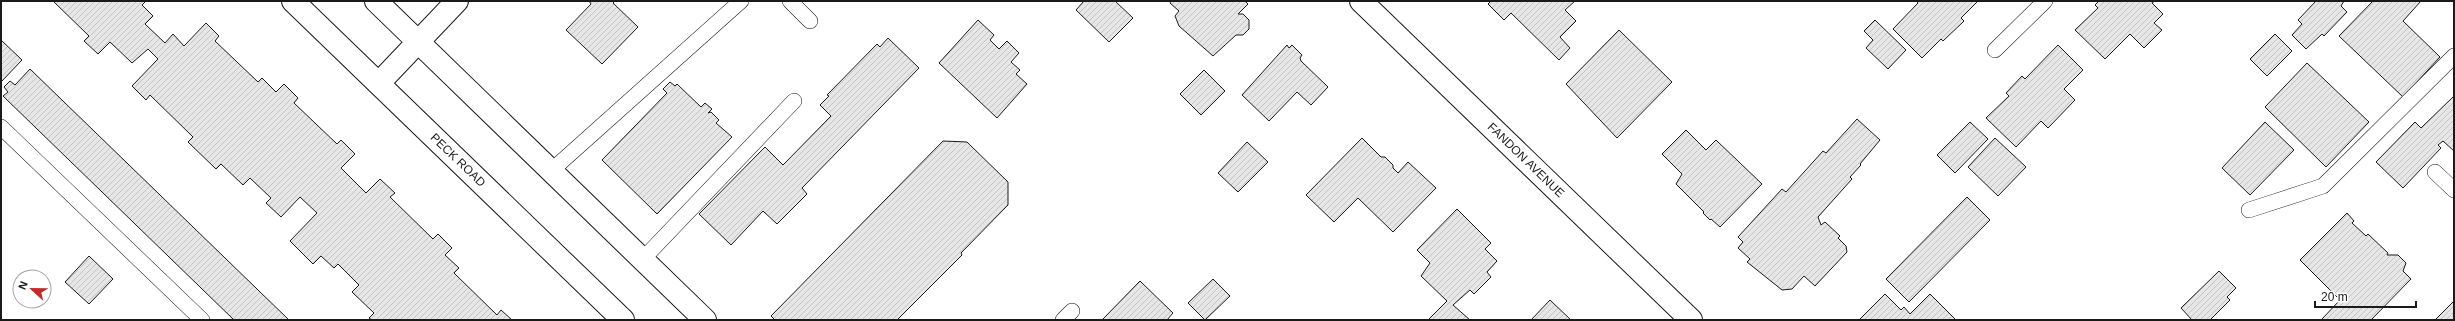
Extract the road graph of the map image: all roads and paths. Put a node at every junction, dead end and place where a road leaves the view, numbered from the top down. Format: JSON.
{"nodes":[{"id":1,"x":293,"y":1,"type":"edge"},
{"id":2,"x":376,"y":1,"type":"edge"},
{"id":3,"x":457,"y":1,"type":"edge"},
{"id":4,"x":741,"y":1,"type":"edge"},
{"id":5,"x":790,"y":1,"type":"edge"},
{"id":6,"x":1361,"y":1,"type":"edge"},
{"id":7,"x":2045,"y":1,"type":"edge"},
{"id":8,"x":810,"y":21,"type":"dead end"},
{"id":9,"x":418,"y":41,"type":"junction"},
{"id":10,"x":1995,"y":50,"type":"dead end"},
{"id":11,"x":2454,"y":56,"type":"edge"},
{"id":12,"x":378,"y":83,"type":"junction"},
{"id":13,"x":794,"y":101,"type":"dead end"},
{"id":14,"x":1,"y":127,"type":"edge"},
{"id":15,"x":551,"y":171,"type":"junction"},
{"id":16,"x":2434,"y":172,"type":"dead end"},
{"id":17,"x":2454,"y":190,"type":"edge"},
{"id":18,"x":2248,"y":210,"type":"dead end"},
{"id":19,"x":643,"y":260,"type":"junction"},
{"id":20,"x":202,"y":320,"type":"edge"},
{"id":21,"x":623,"y":320,"type":"edge"},
{"id":22,"x":705,"y":320,"type":"edge"},
{"id":23,"x":1690,"y":320,"type":"edge"}],
"edges":[{"from":1,"to":12,"type":"main road","name":"PECK ROAD"},
{"from":2,"to":9,"type":"main road"},
{"from":3,"to":9,"type":"main road"},
{"from":4,"to":15,"type":"lane"},
{"from":5,"to":8,"type":"lane"},
{"from":6,"to":23,"type":"main road","name":"FANDON AVENUE"},
{"from":7,"to":10,"type":"lane"},
{"from":9,"to":12,"type":"main road"},
{"from":9,"to":15,"type":"main road"},
{"from":11,"to":18,"type":"lane"},
{"from":12,"to":21,"type":"main road","name":"PECK ROAD"},
{"from":13,"to":19,"type":"lane"},
{"from":14,"to":20,"type":"lane"},
{"from":15,"to":19,"type":"main road"},
{"from":16,"to":17,"type":"lane"},
{"from":19,"to":22,"type":"main road"}]}
